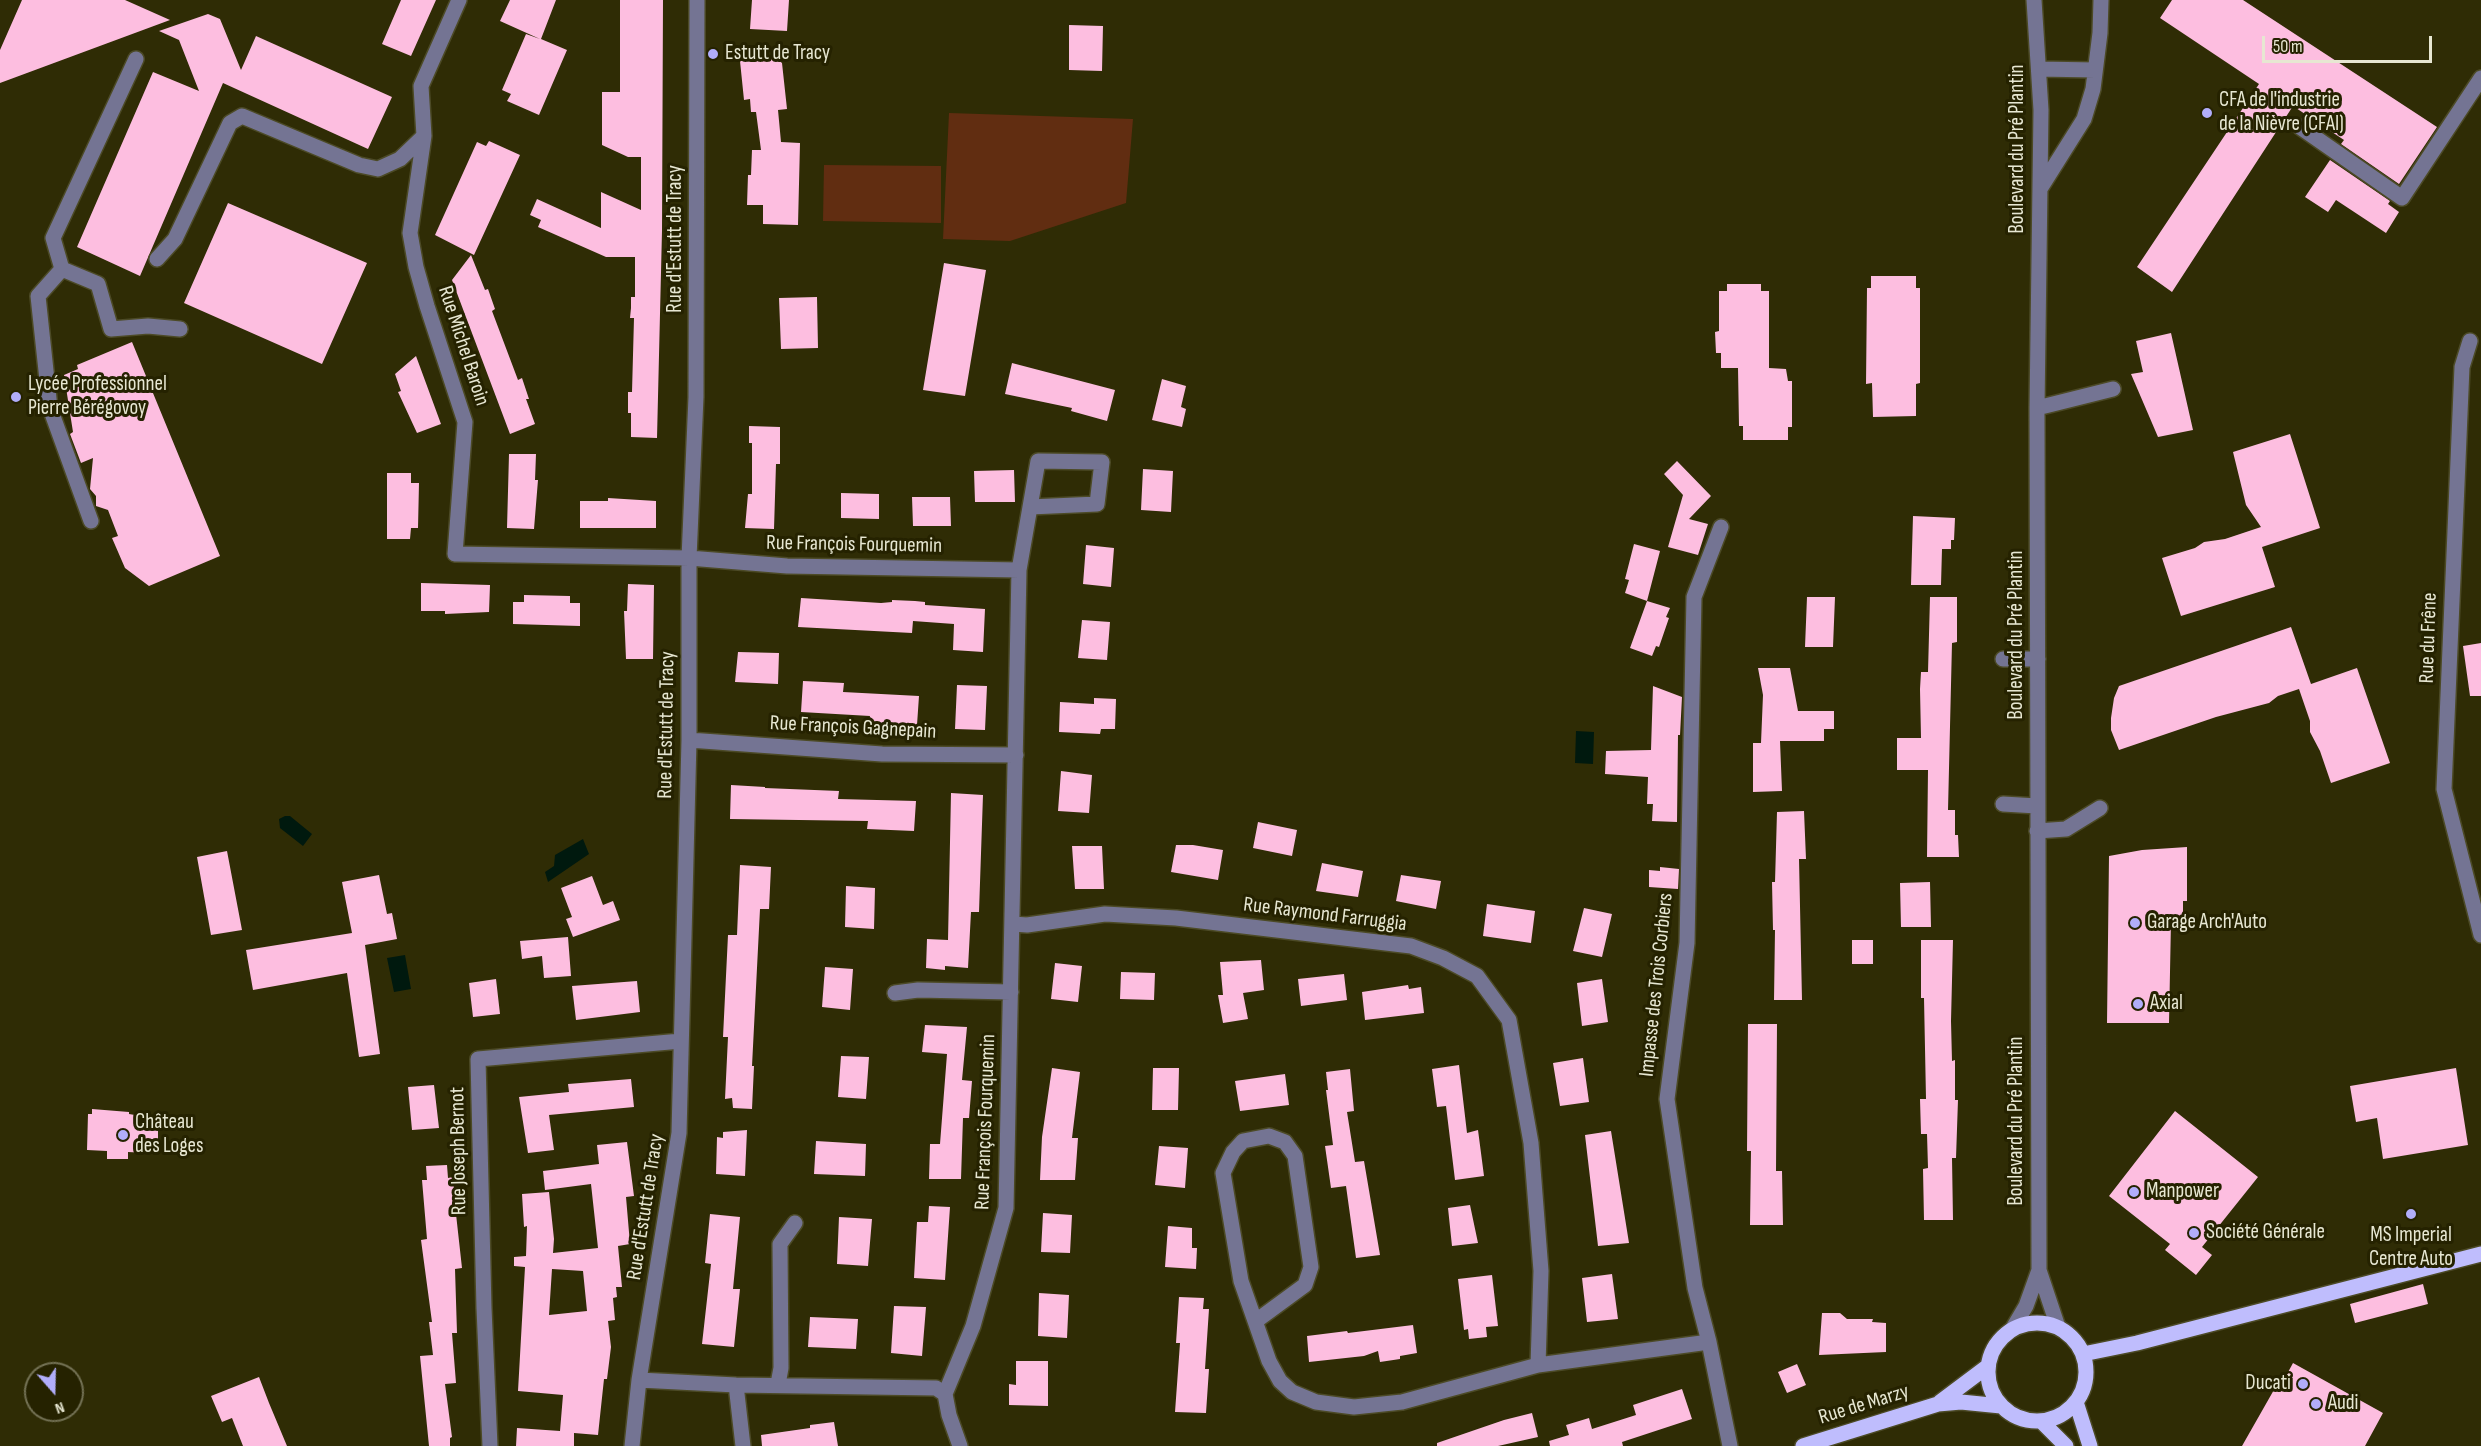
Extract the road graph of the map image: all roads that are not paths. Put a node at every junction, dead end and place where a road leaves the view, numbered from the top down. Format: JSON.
{"nodes":[{"id":1,"x":459,"y":0,"type":"edge"},
{"id":2,"x":697,"y":0,"type":"edge"},
{"id":3,"x":2034,"y":0,"type":"edge"},
{"id":4,"x":2101,"y":0,"type":"edge"},
{"id":5,"x":136,"y":59,"type":"dead end"},
{"id":6,"x":2039,"y":69,"type":"junction"},
{"id":7,"x":2095,"y":70,"type":"junction"},
{"id":8,"x":2481,"y":78,"type":"edge"},
{"id":9,"x":2300,"y":127,"type":"dead end"},
{"id":10,"x":424,"y":136,"type":"junction"},
{"id":11,"x":2040,"y":189,"type":"junction"},
{"id":12,"x":157,"y":259,"type":"dead end"},
{"id":13,"x":62,"y":269,"type":"junction"},
{"id":14,"x":180,"y":329,"type":"dead end"},
{"id":15,"x":2470,"y":341,"type":"dead end"},
{"id":16,"x":2113,"y":389,"type":"dead end"},
{"id":17,"x":2037,"y":408,"type":"junction"},
{"id":18,"x":1030,"y":507,"type":"junction"},
{"id":19,"x":91,"y":521,"type":"dead end"},
{"id":20,"x":1721,"y":526,"type":"dead end"},
{"id":21,"x":689,"y":558,"type":"junction"},
{"id":22,"x":1019,"y":570,"type":"junction"},
{"id":23,"x":2003,"y":659,"type":"dead end"},
{"id":24,"x":2038,"y":659,"type":"junction"},
{"id":25,"x":689,"y":740,"type":"junction"},
{"id":26,"x":1016,"y":755,"type":"junction"},
{"id":27,"x":2003,"y":804,"type":"dead end"},
{"id":28,"x":2037,"y":806,"type":"junction"},
{"id":29,"x":2100,"y":808,"type":"dead end"},
{"id":30,"x":2037,"y":831,"type":"junction"},
{"id":31,"x":1013,"y":924,"type":"junction"},
{"id":32,"x":2481,"y":935,"type":"edge"},
{"id":33,"x":1011,"y":992,"type":"junction"},
{"id":34,"x":895,"y":993,"type":"dead end"},
{"id":35,"x":681,"y":1041,"type":"junction"},
{"id":36,"x":795,"y":1223,"type":"dead end"},
{"id":37,"x":2481,"y":1254,"type":"edge"},
{"id":38,"x":2039,"y":1270,"type":"junction"},
{"id":39,"x":1256,"y":1320,"type":"junction"},
{"id":40,"x":2058,"y":1327,"type":"junction"},
{"id":41,"x":2013,"y":1328,"type":"junction"},
{"id":42,"x":1709,"y":1342,"type":"junction"},
{"id":43,"x":2084,"y":1354,"type":"junction"},
{"id":44,"x":1538,"y":1365,"type":"junction"},
{"id":45,"x":1988,"y":1366,"type":"junction"},
{"id":46,"x":639,"y":1380,"type":"junction"},
{"id":47,"x":778,"y":1384,"type":"junction"},
{"id":48,"x":736,"y":1385,"type":"junction"},
{"id":49,"x":945,"y":1394,"type":"junction"},
{"id":50,"x":2076,"y":1402,"type":"junction"},
{"id":51,"x":1938,"y":1404,"type":"junction"},
{"id":52,"x":2001,"y":1406,"type":"junction"},
{"id":53,"x":2041,"y":1421,"type":"junction"},
{"id":54,"x":490,"y":1446,"type":"edge"},
{"id":55,"x":632,"y":1446,"type":"edge"},
{"id":56,"x":743,"y":1446,"type":"edge"},
{"id":57,"x":960,"y":1446,"type":"edge"},
{"id":58,"x":1730,"y":1446,"type":"edge"},
{"id":59,"x":1803,"y":1446,"type":"edge"},
{"id":60,"x":2066,"y":1446,"type":"edge"},
{"id":61,"x":2090,"y":1446,"type":"edge"}],
"edges":[{"from":1,"to":10,"type":"street","name":"Rue Michel Baroin"},
{"from":2,"to":21,"type":"street","name":"Rue d'Estutt de Tracy"},
{"from":3,"to":6,"type":"street","name":"Boulevard du Pré Plantin"},
{"from":4,"to":7,"type":"street"},
{"from":5,"to":13,"type":"street"},
{"from":6,"to":7,"type":"street"},
{"from":6,"to":11,"type":"street","name":"Boulevard du Pré Plantin"},
{"from":7,"to":11,"type":"street"},
{"from":8,"to":9,"type":"street"},
{"from":10,"to":12,"type":"street"},
{"from":10,"to":21,"type":"street","name":"Rue Michel Baroin"},
{"from":11,"to":17,"type":"street","name":"Boulevard du Pré Plantin"},
{"from":13,"to":14,"type":"street"},
{"from":13,"to":19,"type":"street"},
{"from":15,"to":32,"type":"street","name":"Rue du Frêne"},
{"from":16,"to":17,"type":"street"},
{"from":17,"to":24,"type":"street","name":"Boulevard du Pré Plantin"},
{"from":18,"to":18,"type":"street","name":"Rue François Fourquemin"},
{"from":18,"to":22,"type":"street","name":"Rue François Fourquemin"},
{"from":20,"to":42,"type":"street","name":"Impasse des Trois Corbiers"},
{"from":21,"to":22,"type":"street","name":"Rue François Fourquemin"},
{"from":21,"to":25,"type":"street","name":"Rue d'Estutt de Tracy"},
{"from":22,"to":26,"type":"street","name":"Rue François Fourquemin"},
{"from":23,"to":24,"type":"street"},
{"from":24,"to":28,"type":"street","name":"Boulevard du Pré Plantin"},
{"from":25,"to":26,"type":"street","name":"Rue François Gagnepain"},
{"from":25,"to":35,"type":"street","name":"Rue d'Estutt de Tracy"},
{"from":26,"to":31,"type":"street","name":"Rue François Fourquemin"},
{"from":27,"to":28,"type":"street"},
{"from":28,"to":30,"type":"street","name":"Boulevard du Pré Plantin"},
{"from":29,"to":30,"type":"street"},
{"from":30,"to":38,"type":"street","name":"Boulevard du Pré Plantin"},
{"from":31,"to":33,"type":"street","name":"Rue François Fourquemin"},
{"from":31,"to":44,"type":"street","name":"Rue Raymond Farruggia"},
{"from":33,"to":34,"type":"street"},
{"from":33,"to":49,"type":"street","name":"Rue François Fourquemin"},
{"from":35,"to":46,"type":"street","name":"Rue d'Estutt de Tracy"},
{"from":35,"to":54,"type":"street","name":"Rue Joseph Bernot"},
{"from":36,"to":47,"type":"street"},
{"from":37,"to":43,"type":"main road"},
{"from":38,"to":40,"type":"street","name":"Boulevard du Pré Plantin"},
{"from":38,"to":41,"type":"street","name":"Boulevard du Pré Plantin"},
{"from":39,"to":39,"type":"street"},
{"from":39,"to":44,"type":"street"},
{"from":40,"to":41,"type":"main road"},
{"from":40,"to":43,"type":"main road"},
{"from":41,"to":45,"type":"main road"},
{"from":42,"to":44,"type":"street"},
{"from":42,"to":58,"type":"street","name":"Impasse des Trois Corbiers"},
{"from":43,"to":50,"type":"main road"},
{"from":45,"to":51,"type":"main road","name":"Rue de Marzy"},
{"from":45,"to":52,"type":"main road"},
{"from":46,"to":48,"type":"street"},
{"from":46,"to":55,"type":"street","name":"Rue d'Estutt de Tracy"},
{"from":47,"to":48,"type":"street"},
{"from":47,"to":49,"type":"street"},
{"from":48,"to":56,"type":"street"},
{"from":49,"to":57,"type":"street"},
{"from":50,"to":53,"type":"main road"},
{"from":50,"to":61,"type":"main road"},
{"from":51,"to":52,"type":"main road","name":"Rue de Marzy"},
{"from":51,"to":59,"type":"main road","name":"Rue de Marzy"},
{"from":52,"to":53,"type":"main road"},
{"from":53,"to":60,"type":"main road"}]}
